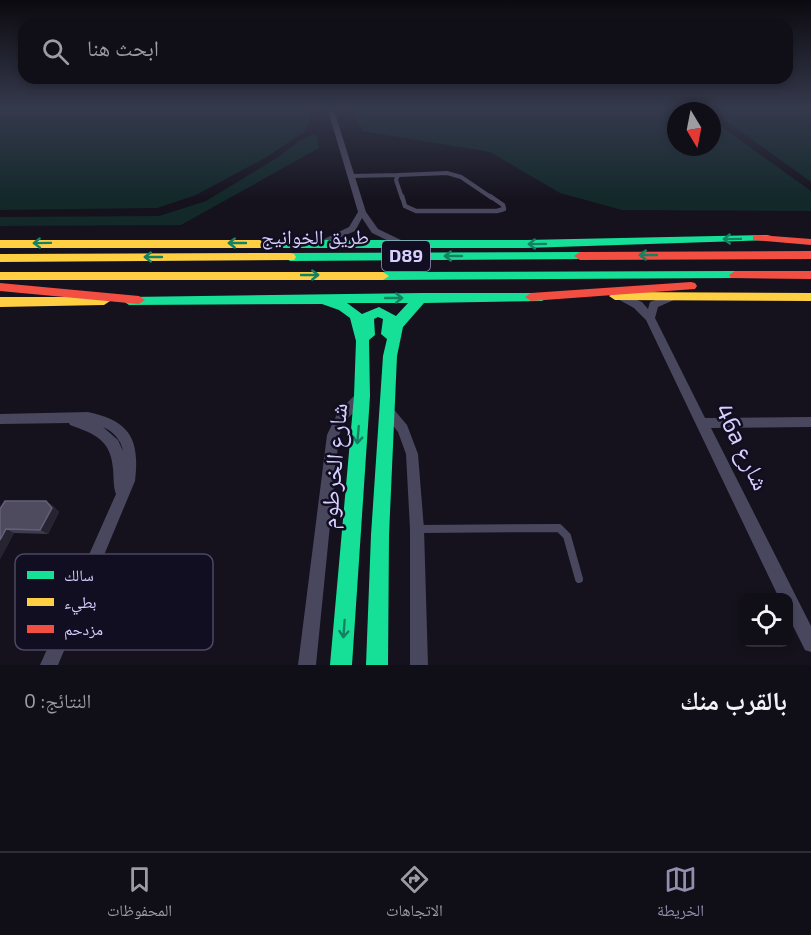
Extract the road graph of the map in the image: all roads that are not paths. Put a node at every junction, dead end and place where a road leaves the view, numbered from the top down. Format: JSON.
{"nodes":[{"id":1,"x":339,"y":138,"type":"edge"},
{"id":2,"x":351,"y":176,"type":"junction"},
{"id":3,"x":398,"y":176,"type":"junction"},
{"id":4,"x":362,"y":212,"type":"junction"},
{"id":5,"x":811,"y":240,"type":"edge"},
{"id":6,"x":320,"y":243,"type":"junction"},
{"id":7,"x":400,"y":243,"type":"junction"},
{"id":8,"x":0,"y":244,"type":"edge"},
{"id":9,"x":811,"y":255,"type":"edge"},
{"id":10,"x":0,"y":258,"type":"edge"},
{"id":11,"x":774,"y":275,"type":"junction"},
{"id":12,"x":811,"y":275,"type":"edge"},
{"id":13,"x":0,"y":276,"type":"edge"},
{"id":14,"x":0,"y":287,"type":"edge"},
{"id":15,"x":619,"y":296,"type":"junction"},
{"id":16,"x":677,"y":296,"type":"junction"},
{"id":17,"x":422,"y":297,"type":"junction"},
{"id":18,"x":531,"y":297,"type":"junction"},
{"id":19,"x":811,"y":297,"type":"edge"},
{"id":20,"x":317,"y":298,"type":"junction"},
{"id":21,"x":139,"y":300,"type":"junction"},
{"id":22,"x":0,"y":302,"type":"edge"},
{"id":23,"x":650,"y":318,"type":"junction"},
{"id":24,"x":362,"y":354,"type":"junction"},
{"id":25,"x":390,"y":356,"type":"junction"},
{"id":26,"x":362,"y":396,"type":"junction"},
{"id":27,"x":387,"y":410,"type":"junction"},
{"id":28,"x":0,"y":419,"type":"edge"},
{"id":29,"x":811,"y":422,"type":"edge"},
{"id":30,"x":704,"y":423,"type":"junction"},
{"id":31,"x":417,"y":529,"type":"junction"},
{"id":32,"x":96,"y":554,"type":"edge"},
{"id":33,"x":579,"y":579,"type":"dead end"},
{"id":34,"x":786,"y":593,"type":"edge"},
{"id":35,"x":793,"y":608,"type":"edge"},
{"id":36,"x":811,"y":644,"type":"edge"},
{"id":37,"x":55,"y":650,"type":"edge"},
{"id":38,"x":49,"y":665,"type":"edge"},
{"id":39,"x":307,"y":665,"type":"edge"},
{"id":40,"x":341,"y":665,"type":"edge"},
{"id":41,"x":377,"y":665,"type":"edge"},
{"id":42,"x":419,"y":665,"type":"edge"}],
"edges":[{"from":1,"to":2,"type":"street"},
{"from":2,"to":3,"type":"lane"},
{"from":2,"to":4,"type":"street"},
{"from":3,"to":3,"type":"lane"},
{"from":4,"to":6,"type":"street"},
{"from":4,"to":7,"type":"street"},
{"from":5,"to":7,"type":"main road","one_way":true},
{"from":6,"to":7,"type":"main road"},
{"from":6,"to":8,"type":"main road","one_way":true},
{"from":9,"to":10,"type":"main road","name":"طريق الخوانيج","number":"D89","one_way":true},
{"from":11,"to":12,"type":"main road","name":"طريق الخوانيج","number":"D89"},
{"from":13,"to":11,"type":"main road","name":"طريق الخوانيج","number":"D89","one_way":true},
{"from":11,"to":18,"type":"main road"},
{"from":14,"to":21,"type":"main road"},
{"from":15,"to":16,"type":"main road"},
{"from":15,"to":18,"type":"main road"},
{"from":15,"to":23,"type":"street","name":"46a شارع"},
{"from":16,"to":19,"type":"main road"},
{"from":16,"to":23,"type":"street"},
{"from":17,"to":18,"type":"main road"},
{"from":20,"to":17,"type":"main road","one_way":true},
{"from":17,"to":25,"type":"main road"},
{"from":20,"to":21,"type":"main road"},
{"from":20,"to":24,"type":"main road","name":"شارع الخرطوم"},
{"from":21,"to":22,"type":"main road"},
{"from":23,"to":30,"type":"street","name":"46a شارع"},
{"from":24,"to":25,"type":"main road"},
{"from":24,"to":26,"type":"main road","name":"شارع الخرطوم"},
{"from":25,"to":27,"type":"main road"},
{"from":26,"to":39,"type":"street"},
{"from":26,"to":40,"type":"main road","name":"شارع الخرطوم","one_way":true},
{"from":27,"to":31,"type":"street"},
{"from":27,"to":41,"type":"main road"},
{"from":28,"to":32,"type":"street"},
{"from":29,"to":30,"type":"street"},
{"from":30,"to":34,"type":"street","name":"46a شارع"},
{"from":31,"to":33,"type":"lane"},
{"from":31,"to":42,"type":"street"},
{"from":35,"to":36,"type":"street","name":"46a شارع"},
{"from":37,"to":38,"type":"street"}]}
